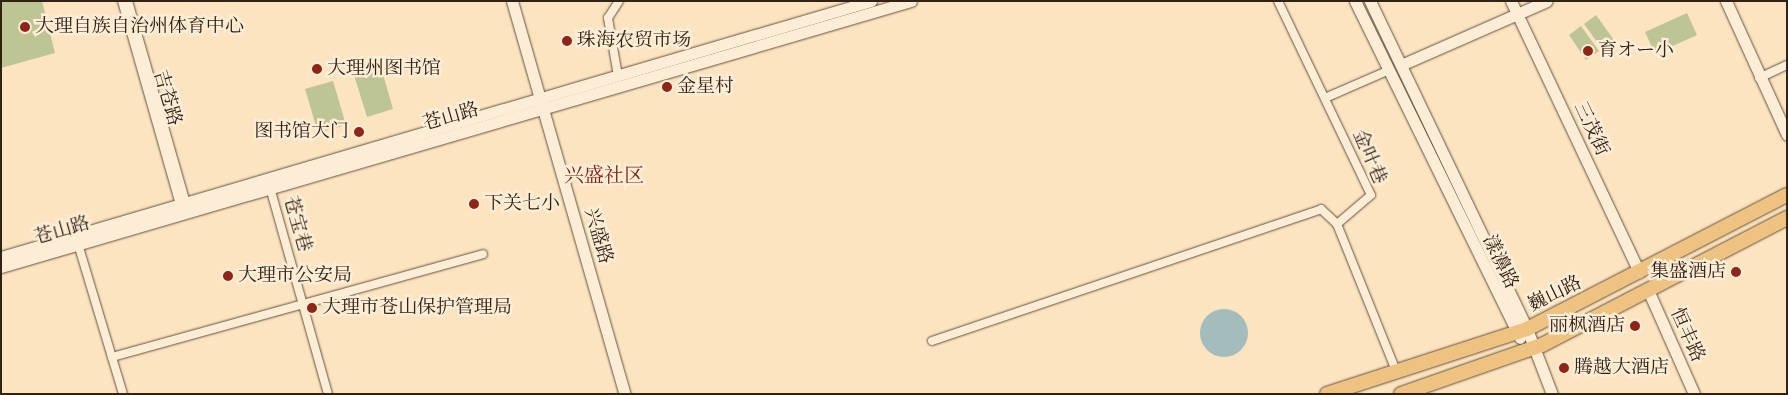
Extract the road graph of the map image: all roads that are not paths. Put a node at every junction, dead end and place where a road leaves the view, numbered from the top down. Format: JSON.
{"nodes":[{"id":1,"x":122,"y":1,"type":"edge"},
{"id":2,"x":128,"y":1,"type":"edge"},
{"id":3,"x":512,"y":1,"type":"edge"},
{"id":4,"x":620,"y":1,"type":"edge"},
{"id":5,"x":871,"y":1,"type":"edge"},
{"id":6,"x":911,"y":1,"type":"edge"},
{"id":7,"x":1278,"y":1,"type":"edge"},
{"id":8,"x":1355,"y":1,"type":"edge"},
{"id":9,"x":1370,"y":1,"type":"edge"},
{"id":10,"x":1511,"y":1,"type":"edge"},
{"id":11,"x":1547,"y":1,"type":"edge"},
{"id":12,"x":1726,"y":1,"type":"edge"},
{"id":13,"x":1518,"y":15,"type":"junction"},
{"id":14,"x":1401,"y":65,"type":"junction"},
{"id":15,"x":1787,"y":65,"type":"edge"},
{"id":16,"x":1387,"y":71,"type":"junction"},
{"id":17,"x":618,"y":76,"type":"junction"},
{"id":18,"x":1760,"y":78,"type":"junction"},
{"id":19,"x":1325,"y":98,"type":"junction"},
{"id":20,"x":542,"y":104,"type":"junction"},
{"id":21,"x":1787,"y":135,"type":"edge"},
{"id":22,"x":269,"y":184,"type":"junction"},
{"id":23,"x":1787,"y":195,"type":"edge"},
{"id":24,"x":183,"y":204,"type":"junction"},
{"id":25,"x":1787,"y":218,"type":"edge"},
{"id":26,"x":1337,"y":224,"type":"junction"},
{"id":27,"x":78,"y":244,"type":"junction"},
{"id":28,"x":483,"y":254,"type":"dead end"},
{"id":29,"x":1,"y":257,"type":"edge"},
{"id":30,"x":1,"y":267,"type":"edge"},
{"id":31,"x":1639,"y":272,"type":"junction"},
{"id":32,"x":1648,"y":290,"type":"junction"},
{"id":33,"x":302,"y":304,"type":"junction"},
{"id":34,"x":1521,"y":331,"type":"junction"},
{"id":35,"x":932,"y":341,"type":"dead end"},
{"id":36,"x":1531,"y":349,"type":"junction"},
{"id":37,"x":112,"y":357,"type":"junction"},
{"id":38,"x":1397,"y":374,"type":"junction"},
{"id":39,"x":123,"y":394,"type":"edge"},
{"id":40,"x":328,"y":394,"type":"edge"},
{"id":41,"x":625,"y":394,"type":"edge"},
{"id":42,"x":1327,"y":394,"type":"edge"},
{"id":43,"x":1402,"y":394,"type":"edge"},
{"id":44,"x":1552,"y":394,"type":"edge"},
{"id":45,"x":1694,"y":394,"type":"edge"}],
"edges":[{"from":1,"to":24,"type":"street","name":"吉苍路"},
{"from":2,"to":24,"type":"street","name":"吉苍路"},
{"from":3,"to":20,"type":"main road","name":"兴盛路"},
{"from":4,"to":17,"type":"street"},
{"from":5,"to":17,"type":"main road","name":"苍山路"},
{"from":6,"to":20,"type":"main road","name":"苍山路"},
{"from":7,"to":19,"type":"street","name":"金叶巷"},
{"from":8,"to":16,"type":"main road","name":"漾濞路"},
{"from":9,"to":14,"type":"main road","name":"漾濞路"},
{"from":10,"to":13,"type":"main road","name":"三茂街"},
{"from":11,"to":13,"type":"main road"},
{"from":12,"to":18,"type":"main road"},
{"from":13,"to":14,"type":"main road"},
{"from":13,"to":31,"type":"main road","name":"三茂街"},
{"from":14,"to":34,"type":"main road","name":"漾濞路"},
{"from":15,"to":18,"type":"street"},
{"from":16,"to":19,"type":"street"},
{"from":16,"to":34,"type":"main road","name":"漾濞路"},
{"from":17,"to":20,"type":"main road","name":"苍山路"},
{"from":18,"to":21,"type":"main road"},
{"from":19,"to":26,"type":"street","name":"金叶巷"},
{"from":20,"to":22,"type":"main road","name":"苍山路"},
{"from":20,"to":41,"type":"main road","name":"兴盛路"},
{"from":22,"to":24,"type":"main road","name":"苍山路"},
{"from":22,"to":27,"type":"main road","name":"苍山路"},
{"from":22,"to":33,"type":"street","name":"苍宝巷"},
{"from":23,"to":31,"type":"highway","name":"巍山路"},
{"from":24,"to":29,"type":"main road","name":"苍山路"},
{"from":25,"to":32,"type":"highway"},
{"from":26,"to":35,"type":"street"},
{"from":26,"to":38,"type":"street"},
{"from":27,"to":30,"type":"main road","name":"苍山路"},
{"from":27,"to":37,"type":"street"},
{"from":28,"to":33,"type":"street"},
{"from":31,"to":34,"type":"highway","name":"巍山路"},
{"from":32,"to":36,"type":"highway"},
{"from":32,"to":45,"type":"main road","name":"恒丰路"},
{"from":33,"to":37,"type":"street"},
{"from":33,"to":40,"type":"street","name":"苍宝巷"},
{"from":34,"to":36,"type":"main road","name":"漾濞路"},
{"from":34,"to":38,"type":"highway","name":"巍山路"},
{"from":36,"to":43,"type":"highway"},
{"from":36,"to":44,"type":"main road","name":"漾濞路"},
{"from":37,"to":39,"type":"street"},
{"from":38,"to":42,"type":"highway","name":"巍山路"}]}
